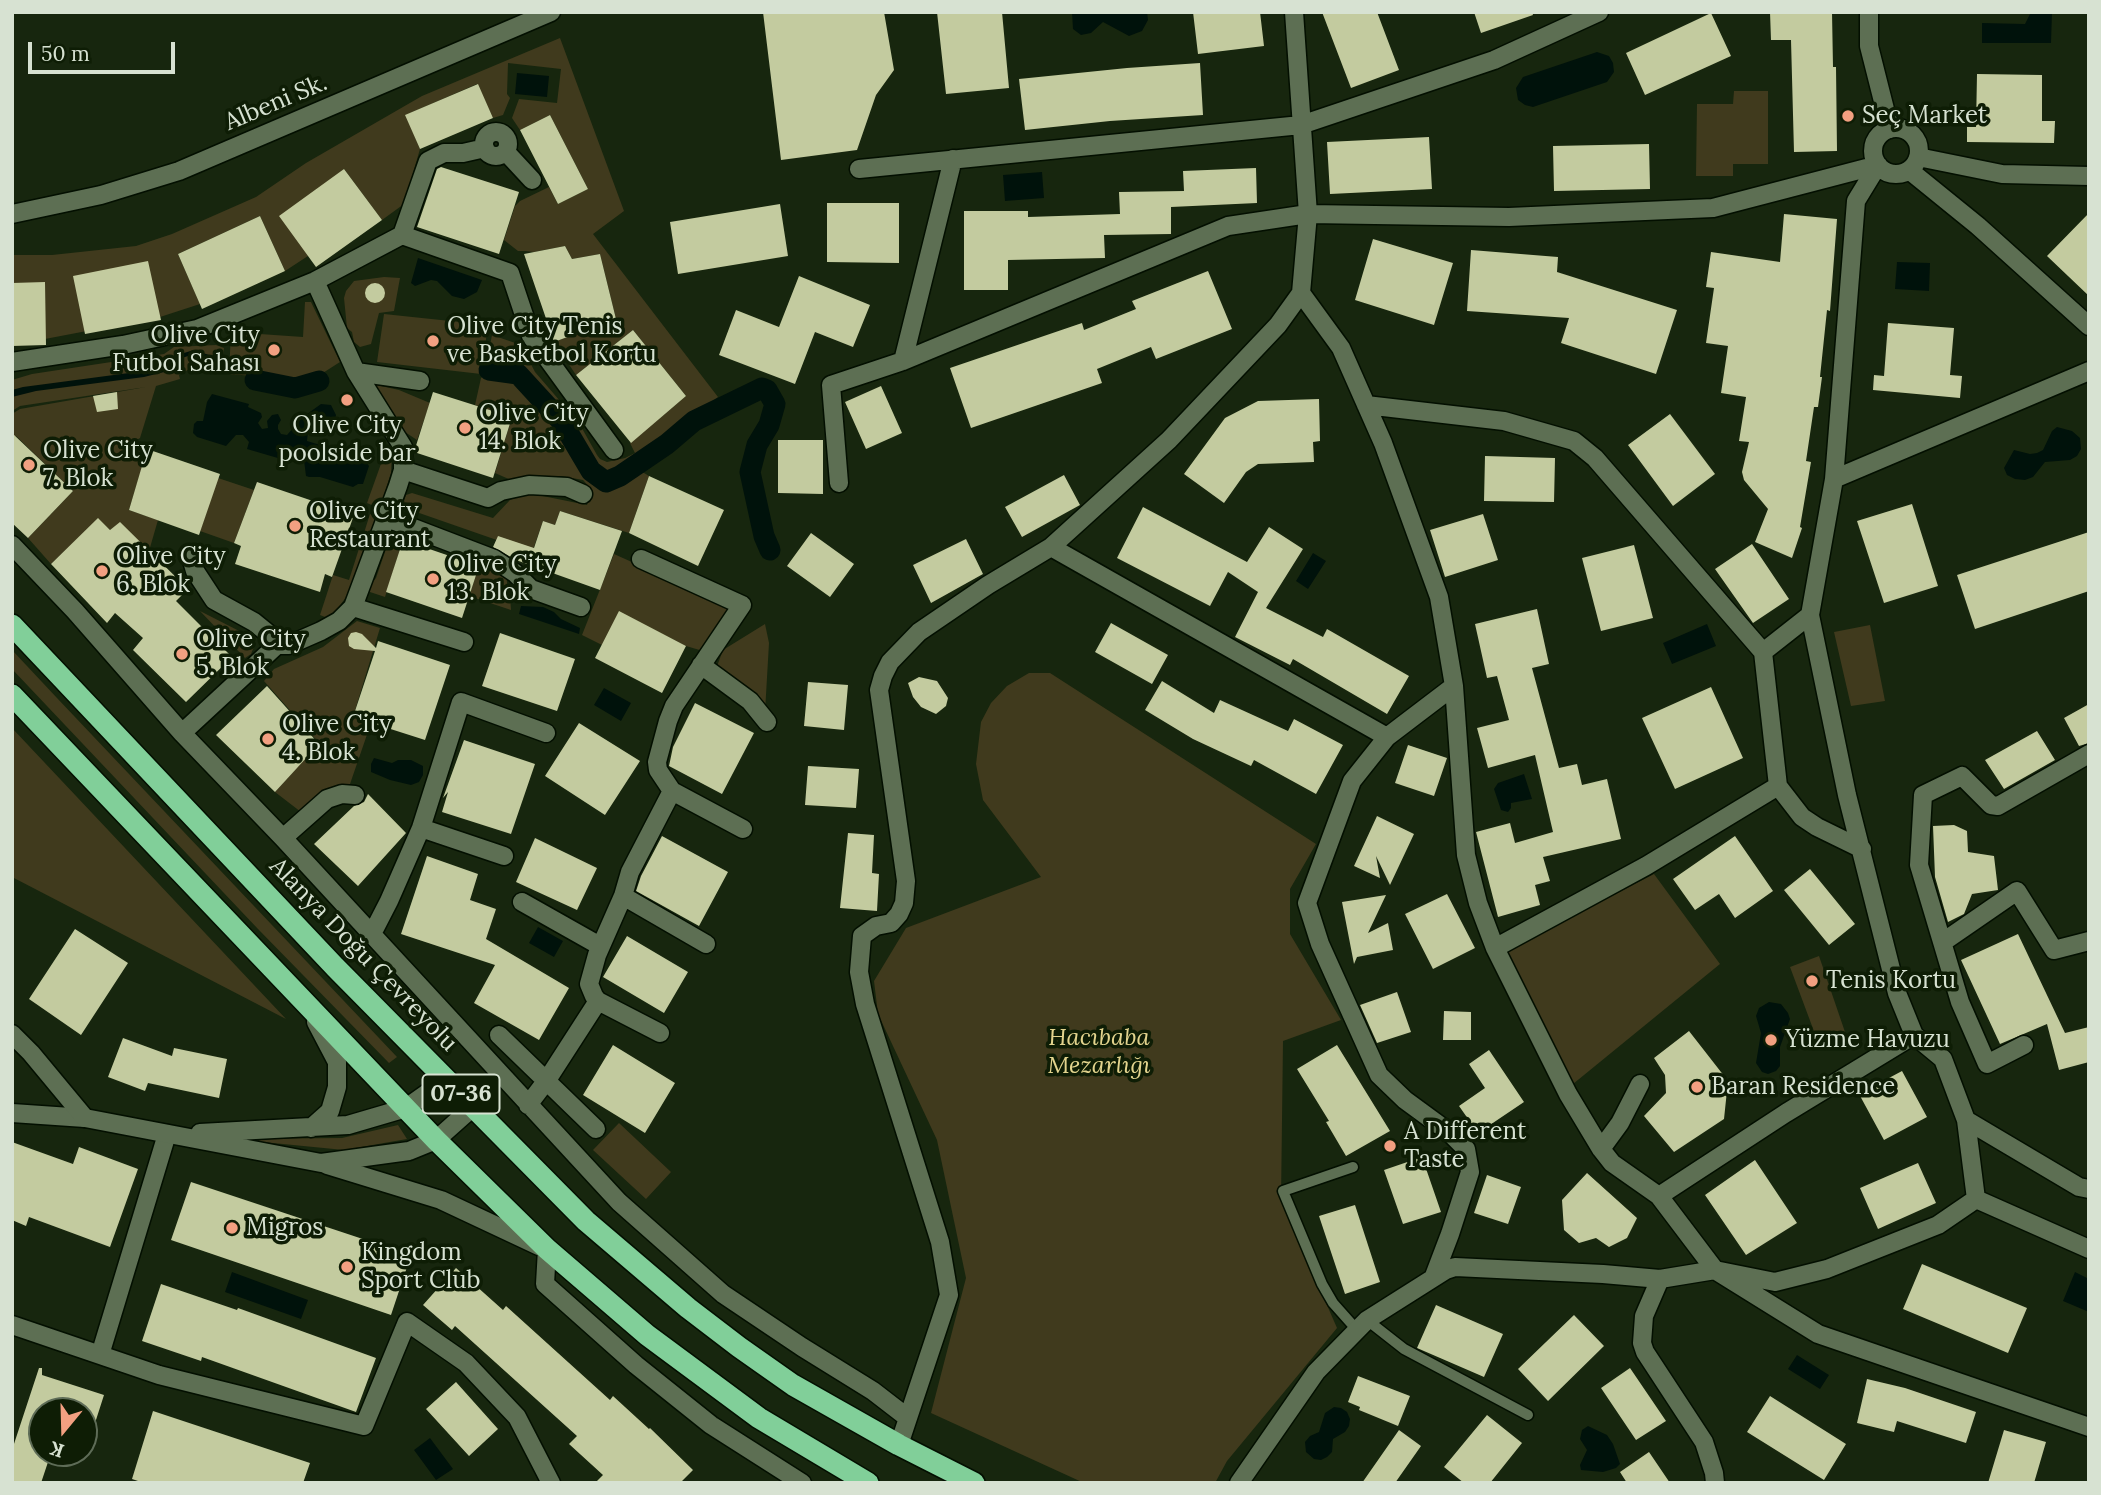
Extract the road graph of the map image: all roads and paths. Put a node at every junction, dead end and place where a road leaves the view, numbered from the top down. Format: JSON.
{"nodes":[{"id":1,"x":551,"y":12,"type":"edge"},
{"id":2,"x":1294,"y":12,"type":"edge"},
{"id":3,"x":1599,"y":12,"type":"edge"},
{"id":4,"x":1869,"y":12,"type":"edge"},
{"id":5,"x":1301,"y":125,"type":"junction"},
{"id":6,"x":1890,"y":129,"type":"junction"},
{"id":7,"x":953,"y":159,"type":"junction"},
{"id":8,"x":1914,"y":163,"type":"junction"},
{"id":9,"x":1878,"y":165,"type":"junction"},
{"id":10,"x":859,"y":169,"type":"dead end"},
{"id":11,"x":2089,"y":176,"type":"edge"},
{"id":12,"x":532,"y":180,"type":"dead end"},
{"id":13,"x":12,"y":214,"type":"edge"},
{"id":14,"x":1308,"y":214,"type":"junction"},
{"id":15,"x":402,"y":235,"type":"junction"},
{"id":16,"x":315,"y":281,"type":"junction"},
{"id":17,"x":1301,"y":293,"type":"junction"},
{"id":18,"x":2089,"y":326,"type":"edge"},
{"id":19,"x":903,"y":361,"type":"junction"},
{"id":20,"x":12,"y":362,"type":"edge"},
{"id":21,"x":2089,"y":371,"type":"edge"},
{"id":22,"x":356,"y":372,"type":"junction"},
{"id":23,"x":420,"y":382,"type":"dead end"},
{"id":24,"x":1366,"y":405,"type":"junction"},
{"id":25,"x":614,"y":450,"type":"dead end"},
{"id":26,"x":402,"y":470,"type":"junction"},
{"id":27,"x":1834,"y":479,"type":"junction"},
{"id":28,"x":839,"y":482,"type":"dead end"},
{"id":29,"x":583,"y":494,"type":"dead end"},
{"id":30,"x":387,"y":518,"type":"junction"},
{"id":31,"x":12,"y":545,"type":"edge"},
{"id":32,"x":1051,"y":547,"type":"junction"},
{"id":33,"x":190,"y":554,"type":"dead end"},
{"id":34,"x":641,"y":559,"type":"dead end"},
{"id":35,"x":353,"y":607,"type":"junction"},
{"id":36,"x":581,"y":607,"type":"dead end"},
{"id":37,"x":1810,"y":615,"type":"junction"},
{"id":38,"x":12,"y":625,"type":"edge"},
{"id":39,"x":464,"y":642,"type":"dead end"},
{"id":40,"x":277,"y":645,"type":"junction"},
{"id":41,"x":1762,"y":652,"type":"junction"},
{"id":42,"x":701,"y":665,"type":"junction"},
{"id":43,"x":1454,"y":686,"type":"junction"},
{"id":44,"x":12,"y":695,"type":"edge"},
{"id":45,"x":767,"y":722,"type":"dead end"},
{"id":46,"x":182,"y":733,"type":"junction"},
{"id":47,"x":547,"y":733,"type":"dead end"},
{"id":48,"x":1387,"y":737,"type":"junction"},
{"id":49,"x":2089,"y":754,"type":"edge"},
{"id":50,"x":1778,"y":786,"type":"junction"},
{"id":51,"x":672,"y":790,"type":"junction"},
{"id":52,"x":355,"y":795,"type":"dead end"},
{"id":53,"x":421,"y":828,"type":"junction"},
{"id":54,"x":743,"y":829,"type":"dead end"},
{"id":55,"x":284,"y":838,"type":"junction"},
{"id":56,"x":1861,"y":849,"type":"junction"},
{"id":57,"x":504,"y":856,"type":"dead end"},
{"id":58,"x":623,"y":896,"type":"junction"},
{"id":59,"x":522,"y":902,"type":"dead end"},
{"id":60,"x":372,"y":934,"type":"junction"},
{"id":61,"x":2089,"y":940,"type":"edge"},
{"id":62,"x":1942,"y":942,"type":"junction"},
{"id":63,"x":706,"y":944,"type":"dead end"},
{"id":64,"x":600,"y":946,"type":"junction"},
{"id":65,"x":1494,"y":948,"type":"junction"},
{"id":66,"x":301,"y":998,"type":"junction"},
{"id":67,"x":598,"y":1001,"type":"junction"},
{"id":68,"x":660,"y":1033,"type":"dead end"},
{"id":69,"x":12,"y":1034,"type":"edge"},
{"id":70,"x":499,"y":1035,"type":"dead end"},
{"id":71,"x":1914,"y":1035,"type":"junction"},
{"id":72,"x":2024,"y":1045,"type":"dead end"},
{"id":73,"x":447,"y":1079,"type":"junction"},
{"id":74,"x":547,"y":1080,"type":"junction"},
{"id":75,"x":1640,"y":1084,"type":"dead end"},
{"id":76,"x":528,"y":1105,"type":"junction"},
{"id":77,"x":473,"y":1107,"type":"junction"},
{"id":78,"x":406,"y":1108,"type":"junction"},
{"id":79,"x":12,"y":1113,"type":"edge"},
{"id":80,"x":85,"y":1118,"type":"junction"},
{"id":81,"x":1966,"y":1120,"type":"junction"},
{"id":82,"x":311,"y":1128,"type":"junction"},
{"id":83,"x":596,"y":1129,"type":"dead end"},
{"id":84,"x":167,"y":1134,"type":"junction"},
{"id":85,"x":436,"y":1140,"type":"junction"},
{"id":86,"x":1601,"y":1149,"type":"junction"},
{"id":87,"x":321,"y":1163,"type":"junction"},
{"id":88,"x":1353,"y":1167,"type":"dead end"},
{"id":89,"x":2089,"y":1189,"type":"edge"},
{"id":90,"x":1659,"y":1196,"type":"junction"},
{"id":91,"x":1976,"y":1199,"type":"junction"},
{"id":92,"x":547,"y":1249,"type":"junction"},
{"id":93,"x":2089,"y":1249,"type":"edge"},
{"id":94,"x":1715,"y":1270,"type":"junction"},
{"id":95,"x":1434,"y":1276,"type":"junction"},
{"id":96,"x":1660,"y":1279,"type":"junction"},
{"id":97,"x":12,"y":1325,"type":"edge"},
{"id":98,"x":1362,"y":1325,"type":"junction"},
{"id":99,"x":100,"y":1355,"type":"junction"},
{"id":100,"x":1528,"y":1415,"type":"dead end"},
{"id":101,"x":908,"y":1418,"type":"junction"},
{"id":102,"x":2089,"y":1427,"type":"edge"},
{"id":103,"x":899,"y":1445,"type":"junction"},
{"id":104,"x":551,"y":1483,"type":"edge"},
{"id":105,"x":802,"y":1483,"type":"edge"},
{"id":106,"x":868,"y":1483,"type":"edge"},
{"id":107,"x":974,"y":1483,"type":"edge"},
{"id":108,"x":1239,"y":1483,"type":"edge"},
{"id":109,"x":1715,"y":1483,"type":"edge"}],
"edges":[{"from":1,"to":13,"type":"street","name":"Albeni Sk."},
{"from":2,"to":5,"type":"street"},
{"from":3,"to":5,"type":"street"},
{"from":4,"to":6,"type":"street"},
{"from":5,"to":7,"type":"street"},
{"from":5,"to":14,"type":"street"},
{"from":6,"to":8,"type":"street"},
{"from":6,"to":9,"type":"street"},
{"from":7,"to":10,"type":"street"},
{"from":7,"to":19,"type":"street"},
{"from":8,"to":9,"type":"street"},
{"from":8,"to":11,"type":"street"},
{"from":8,"to":18,"type":"street"},
{"from":9,"to":14,"type":"street"},
{"from":9,"to":27,"type":"street"},
{"from":12,"to":15,"type":"street"},
{"from":14,"to":17,"type":"street"},
{"from":14,"to":19,"type":"street"},
{"from":15,"to":16,"type":"street"},
{"from":15,"to":25,"type":"street"},
{"from":16,"to":20,"type":"street"},
{"from":16,"to":22,"type":"street"},
{"from":17,"to":24,"type":"street"},
{"from":17,"to":32,"type":"street"},
{"from":19,"to":28,"type":"street"},
{"from":21,"to":27,"type":"street"},
{"from":22,"to":23,"type":"street"},
{"from":22,"to":26,"type":"street"},
{"from":24,"to":41,"type":"street"},
{"from":24,"to":43,"type":"street"},
{"from":26,"to":29,"type":"street"},
{"from":26,"to":30,"type":"street"},
{"from":27,"to":37,"type":"street"},
{"from":30,"to":35,"type":"street"},
{"from":30,"to":36,"type":"street"},
{"from":31,"to":46,"type":"street"},
{"from":32,"to":48,"type":"street"},
{"from":32,"to":101,"type":"street"},
{"from":33,"to":40,"type":"street"},
{"from":34,"to":42,"type":"street"},
{"from":35,"to":39,"type":"street"},
{"from":35,"to":40,"type":"street"},
{"from":37,"to":41,"type":"street"},
{"from":37,"to":56,"type":"street"},
{"from":38,"to":73,"type":"highway","name":"Alanya Doğu Çevreyolu","number":"07-36"},
{"from":40,"to":46,"type":"street"},
{"from":41,"to":50,"type":"street"},
{"from":42,"to":45,"type":"street"},
{"from":42,"to":51,"type":"street"},
{"from":43,"to":48,"type":"street"},
{"from":43,"to":65,"type":"street"},
{"from":44,"to":66,"type":"highway","number":"07-36"},
{"from":46,"to":55,"type":"street"},
{"from":47,"to":53,"type":"street"},
{"from":48,"to":95,"type":"street"},
{"from":49,"to":62,"type":"street"},
{"from":50,"to":56,"type":"street"},
{"from":50,"to":65,"type":"street"},
{"from":51,"to":54,"type":"street"},
{"from":51,"to":58,"type":"street"},
{"from":52,"to":55,"type":"street"},
{"from":53,"to":57,"type":"street"},
{"from":53,"to":60,"type":"street"},
{"from":55,"to":60,"type":"street"},
{"from":56,"to":71,"type":"street"},
{"from":58,"to":63,"type":"street"},
{"from":58,"to":64,"type":"street"},
{"from":59,"to":64,"type":"street"},
{"from":60,"to":76,"type":"street"},
{"from":61,"to":62,"type":"street"},
{"from":62,"to":72,"type":"street"},
{"from":64,"to":67,"type":"street"},
{"from":65,"to":86,"type":"street"},
{"from":66,"to":78,"type":"highway","number":"07-36"},
{"from":66,"to":82,"type":"street"},
{"from":67,"to":68,"type":"street"},
{"from":67,"to":74,"type":"street"},
{"from":69,"to":80,"type":"street"},
{"from":70,"to":74,"type":"street"},
{"from":71,"to":81,"type":"street"},
{"from":71,"to":90,"type":"street"},
{"from":73,"to":77,"type":"highway","name":"Alanya Doğu Çevreyolu","number":"07-36"},
{"from":73,"to":78,"type":"street"},
{"from":74,"to":76,"type":"street"},
{"from":74,"to":83,"type":"street"},
{"from":75,"to":86,"type":"street"},
{"from":76,"to":101,"type":"street"},
{"from":77,"to":85,"type":"street"},
{"from":77,"to":103,"type":"highway","name":"Alanya Doğu Çevreyolu","number":"07-36"},
{"from":78,"to":82,"type":"street"},
{"from":78,"to":85,"type":"highway","number":"07-36"},
{"from":79,"to":80,"type":"street"},
{"from":80,"to":84,"type":"street"},
{"from":81,"to":89,"type":"street"},
{"from":81,"to":91,"type":"street"},
{"from":82,"to":84,"type":"street"},
{"from":84,"to":87,"type":"street"},
{"from":84,"to":99,"type":"street"},
{"from":85,"to":87,"type":"street"},
{"from":85,"to":92,"type":"highway","number":"07-36"},
{"from":86,"to":90,"type":"street"},
{"from":87,"to":92,"type":"street"},
{"from":88,"to":98,"type":"lane"},
{"from":90,"to":94,"type":"street"},
{"from":91,"to":93,"type":"street"},
{"from":91,"to":94,"type":"street"},
{"from":92,"to":105,"type":"street"},
{"from":92,"to":106,"type":"highway","number":"07-36"},
{"from":94,"to":96,"type":"street"},
{"from":94,"to":102,"type":"street"},
{"from":95,"to":96,"type":"street"},
{"from":95,"to":98,"type":"street"},
{"from":96,"to":109,"type":"street"},
{"from":97,"to":99,"type":"street"},
{"from":98,"to":100,"type":"lane"},
{"from":98,"to":108,"type":"street"},
{"from":99,"to":104,"type":"street"},
{"from":101,"to":103,"type":"street"},
{"from":103,"to":107,"type":"highway","name":"Alanya Doğu Çevreyolu","number":"07-36"}]}
